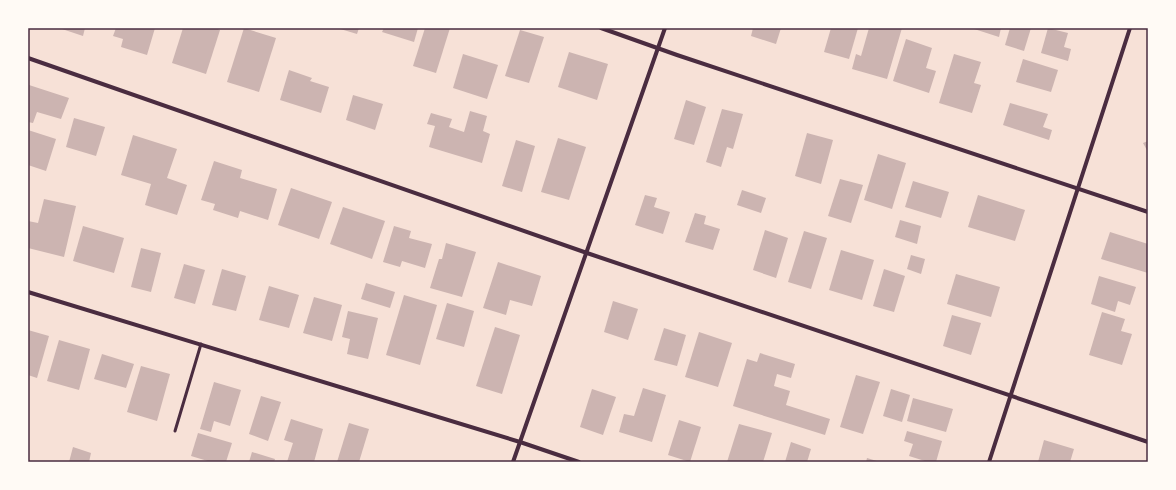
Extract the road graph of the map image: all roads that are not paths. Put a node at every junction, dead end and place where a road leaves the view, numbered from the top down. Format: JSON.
{"nodes":[{"id":1,"x":601,"y":28,"type":"edge"},
{"id":2,"x":665,"y":28,"type":"edge"},
{"id":3,"x":1130,"y":28,"type":"edge"},
{"id":4,"x":658,"y":48,"type":"junction"},
{"id":5,"x":28,"y":58,"type":"edge"},
{"id":6,"x":1078,"y":190,"type":"junction"},
{"id":7,"x":1148,"y":212,"type":"edge"},
{"id":8,"x":587,"y":253,"type":"junction"},
{"id":9,"x":28,"y":292,"type":"edge"},
{"id":10,"x":201,"y":344,"type":"junction"},
{"id":11,"x":1010,"y":396,"type":"junction"},
{"id":12,"x":175,"y":431,"type":"dead end"},
{"id":13,"x":520,"y":442,"type":"junction"},
{"id":14,"x":1148,"y":442,"type":"edge"},
{"id":15,"x":513,"y":462,"type":"edge"},
{"id":16,"x":578,"y":462,"type":"edge"},
{"id":17,"x":989,"y":462,"type":"edge"}],
"edges":[{"from":1,"to":4,"type":"street"},
{"from":2,"to":4,"type":"street"},
{"from":3,"to":6,"type":"street"},
{"from":4,"to":6,"type":"street"},
{"from":4,"to":8,"type":"street"},
{"from":5,"to":8,"type":"street"},
{"from":6,"to":7,"type":"street"},
{"from":6,"to":11,"type":"street"},
{"from":8,"to":11,"type":"street"},
{"from":8,"to":13,"type":"street"},
{"from":9,"to":10,"type":"street"},
{"from":10,"to":12,"type":"lane"},
{"from":10,"to":13,"type":"street"},
{"from":11,"to":14,"type":"street"},
{"from":11,"to":17,"type":"street"},
{"from":13,"to":15,"type":"street"},
{"from":13,"to":16,"type":"street"}]}
